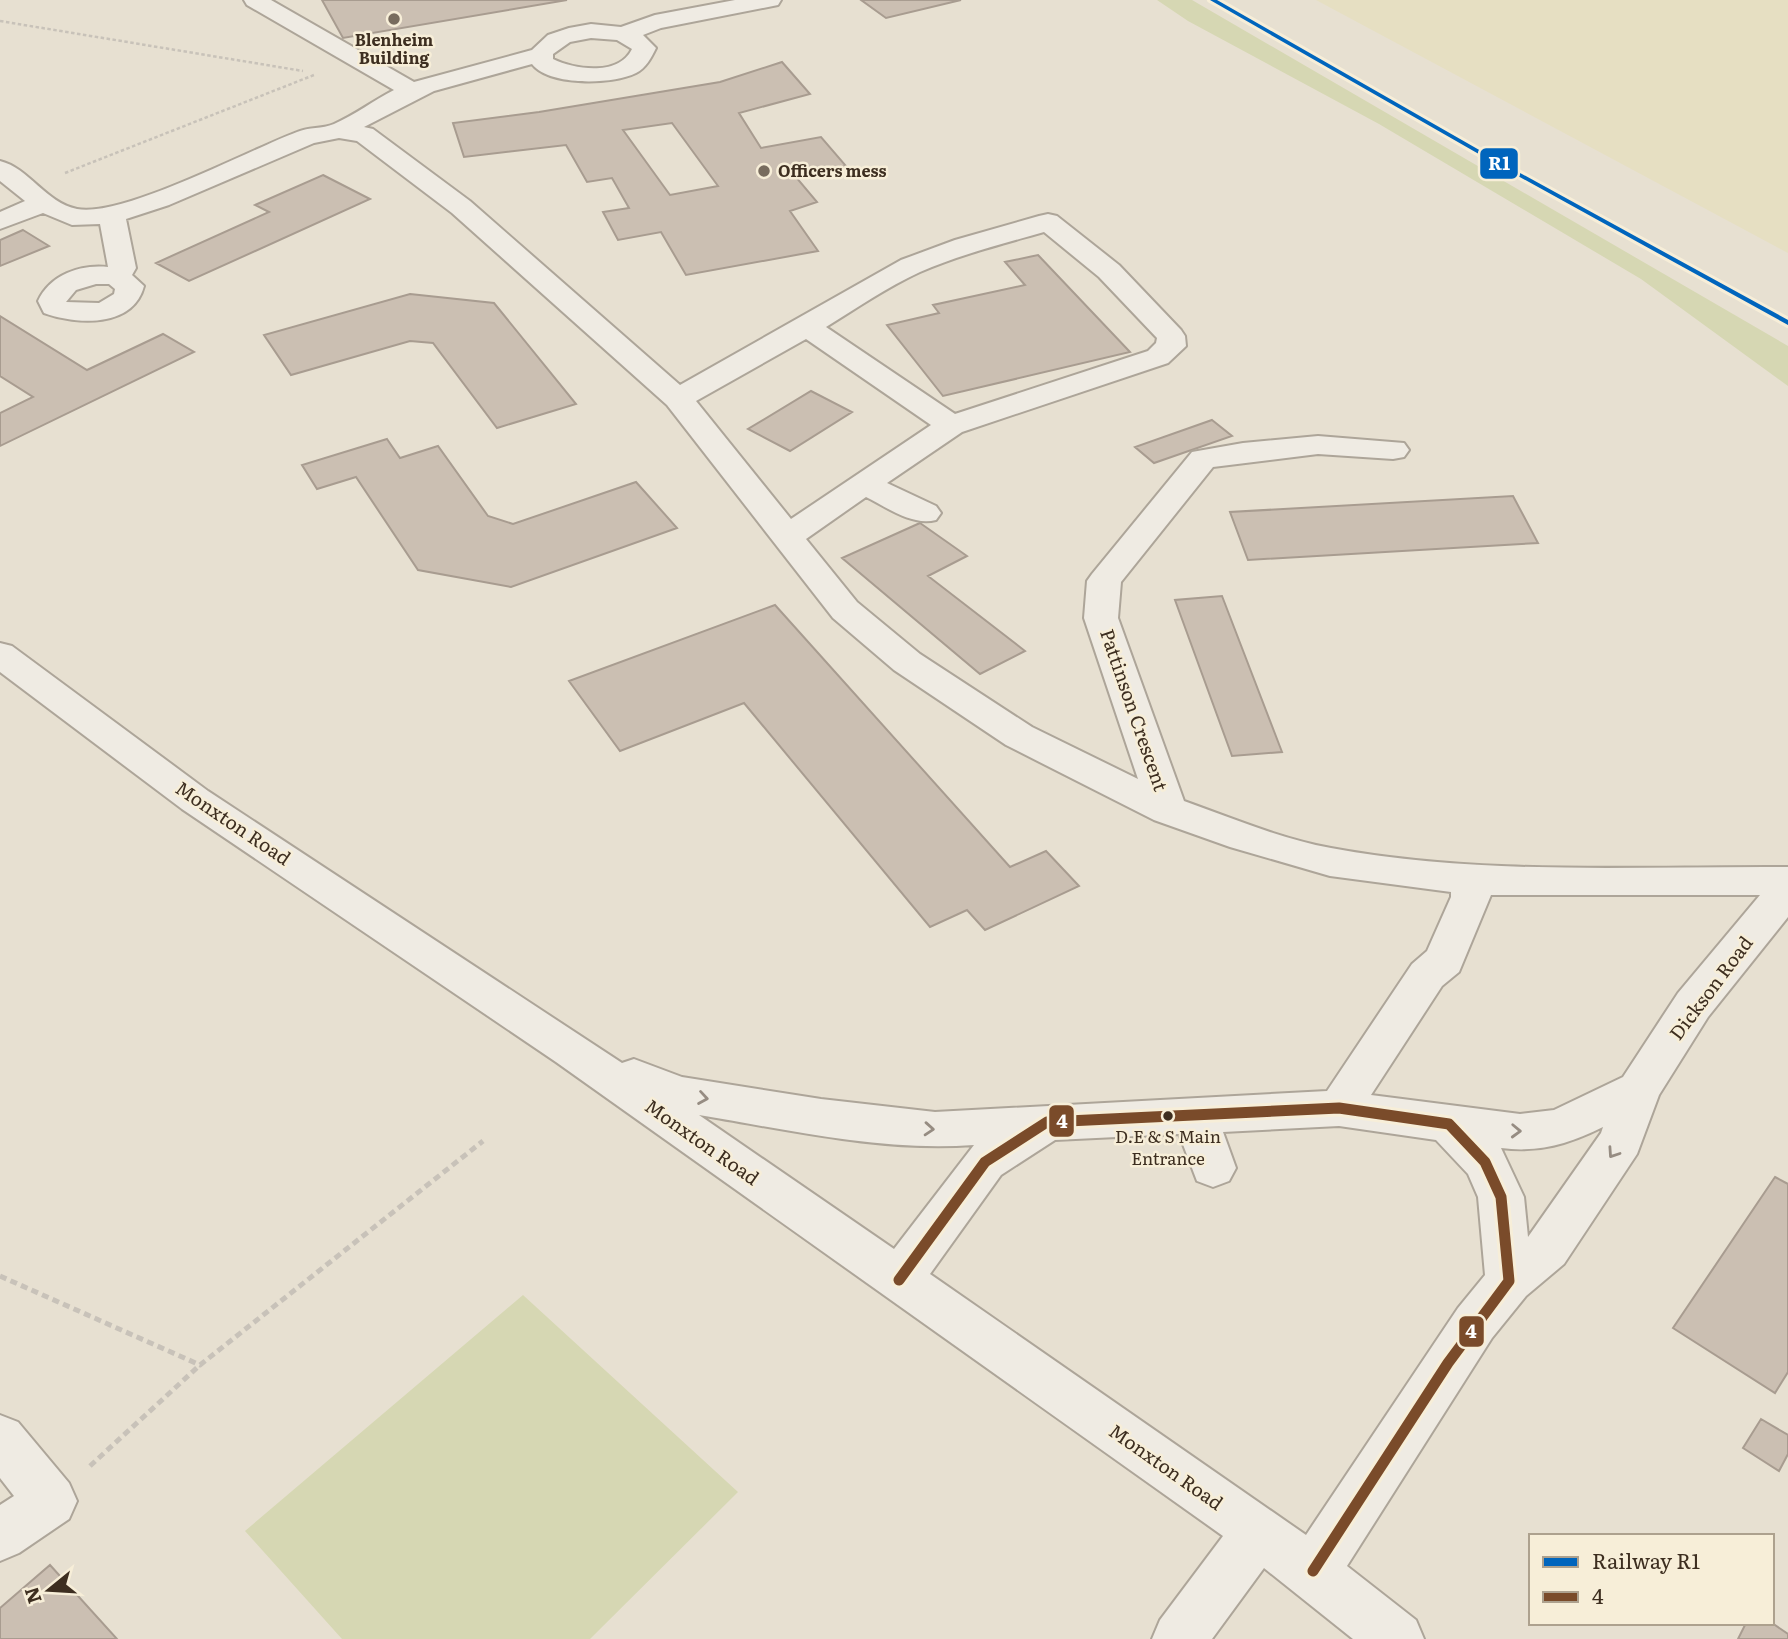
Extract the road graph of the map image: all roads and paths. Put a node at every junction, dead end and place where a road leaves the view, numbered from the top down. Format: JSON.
{"nodes":[{"id":1,"x":255,"y":0,"type":"edge"},
{"id":2,"x":771,"y":0,"type":"edge"},
{"id":3,"x":0,"y":21,"type":"edge"},
{"id":4,"x":624,"y":34,"type":"junction"},
{"id":5,"x":540,"y":55,"type":"junction"},
{"id":6,"x":413,"y":91,"type":"junction"},
{"id":7,"x":339,"y":131,"type":"junction"},
{"id":8,"x":0,"y":169,"type":"edge"},
{"id":9,"x":35,"y":196,"type":"junction"},
{"id":10,"x":112,"y":215,"type":"junction"},
{"id":11,"x":0,"y":221,"type":"edge"},
{"id":12,"x":117,"y":277,"type":"dead end"},
{"id":13,"x":807,"y":327,"type":"junction"},
{"id":14,"x":678,"y":399,"type":"junction"},
{"id":15,"x":951,"y":425,"type":"junction"},
{"id":16,"x":1393,"y":450,"type":"dead end"},
{"id":17,"x":864,"y":484,"type":"junction"},
{"id":18,"x":925,"y":513,"type":"dead end"},
{"id":19,"x":788,"y":536,"type":"junction"},
{"id":20,"x":0,"y":654,"type":"edge"},
{"id":21,"x":1168,"y":810,"type":"junction"},
{"id":22,"x":1472,"y":880,"type":"junction"},
{"id":23,"x":1788,"y":881,"type":"edge"},
{"id":24,"x":1788,"y":889,"type":"edge"},
{"id":25,"x":571,"y":1050,"type":"junction"},
{"id":26,"x":1640,"y":1090,"type":"junction"},
{"id":27,"x":1339,"y":1108,"type":"junction"},
{"id":28,"x":1195,"y":1114,"type":"junction"},
{"id":29,"x":1047,"y":1122,"type":"junction"},
{"id":30,"x":1449,"y":1124,"type":"junction"},
{"id":31,"x":482,"y":1141,"type":"dead end"},
{"id":32,"x":1213,"y":1168,"type":"dead end"},
{"id":33,"x":0,"y":1276,"type":"edge"},
{"id":34,"x":899,"y":1280,"type":"junction"},
{"id":35,"x":1509,"y":1281,"type":"junction"},
{"id":36,"x":200,"y":1365,"type":"junction"},
{"id":37,"x":0,"y":1439,"type":"edge"},
{"id":38,"x":51,"y":1501,"type":"junction"},
{"id":39,"x":1259,"y":1531,"type":"junction"},
{"id":40,"x":0,"y":1535,"type":"edge"},
{"id":41,"x":1313,"y":1571,"type":"junction"},
{"id":42,"x":1179,"y":1639,"type":"edge"},
{"id":43,"x":1396,"y":1639,"type":"edge"}],
"edges":[{"from":1,"to":6,"type":"street"},
{"from":2,"to":4,"type":"street"},
{"from":3,"to":9,"type":"path"},
{"from":4,"to":5,"type":"street"},
{"from":4,"to":5,"type":"street"},
{"from":5,"to":6,"type":"street"},
{"from":6,"to":7,"type":"street"},
{"from":7,"to":10,"type":"street"},
{"from":7,"to":14,"type":"street"},
{"from":8,"to":9,"type":"street"},
{"from":9,"to":10,"type":"street"},
{"from":9,"to":11,"type":"street"},
{"from":10,"to":12,"type":"street"},
{"from":13,"to":14,"type":"street"},
{"from":13,"to":15,"type":"street"},
{"from":13,"to":15,"type":"street"},
{"from":14,"to":19,"type":"street"},
{"from":15,"to":17,"type":"street"},
{"from":16,"to":21,"type":"street","name":"Pattinson Crescent"},
{"from":17,"to":18,"type":"street"},
{"from":17,"to":19,"type":"street"},
{"from":19,"to":21,"type":"street"},
{"from":20,"to":25,"type":"street","name":"Monxton Road"},
{"from":21,"to":22,"type":"street"},
{"from":22,"to":23,"type":"street"},
{"from":22,"to":27,"type":"street"},
{"from":24,"to":26,"type":"street","name":"Dickson Road"},
{"from":25,"to":29,"type":"street","one_way":true},
{"from":25,"to":34,"type":"street","name":"Monxton Road"},
{"from":30,"to":26,"type":"street","one_way":true},
{"from":26,"to":35,"type":"street","name":"Dickson Road","one_way":true},
{"from":27,"to":28,"type":"street"},
{"from":27,"to":30,"type":"street"},
{"from":28,"to":29,"type":"street"},
{"from":28,"to":32,"type":"street"},
{"from":29,"to":34,"type":"street"},
{"from":30,"to":35,"type":"street"},
{"from":31,"to":36,"type":"path"},
{"from":33,"to":36,"type":"path"},
{"from":34,"to":39,"type":"street","name":"Monxton Road"},
{"from":35,"to":41,"type":"street","name":"Dickson Road"},
{"from":36,"to":38,"type":"path"},
{"from":37,"to":38,"type":"street"},
{"from":38,"to":40,"type":"street"},
{"from":39,"to":41,"type":"street","name":"Monxton Road"},
{"from":39,"to":42,"type":"street"},
{"from":41,"to":43,"type":"street","name":"Monxton Road"}]}
